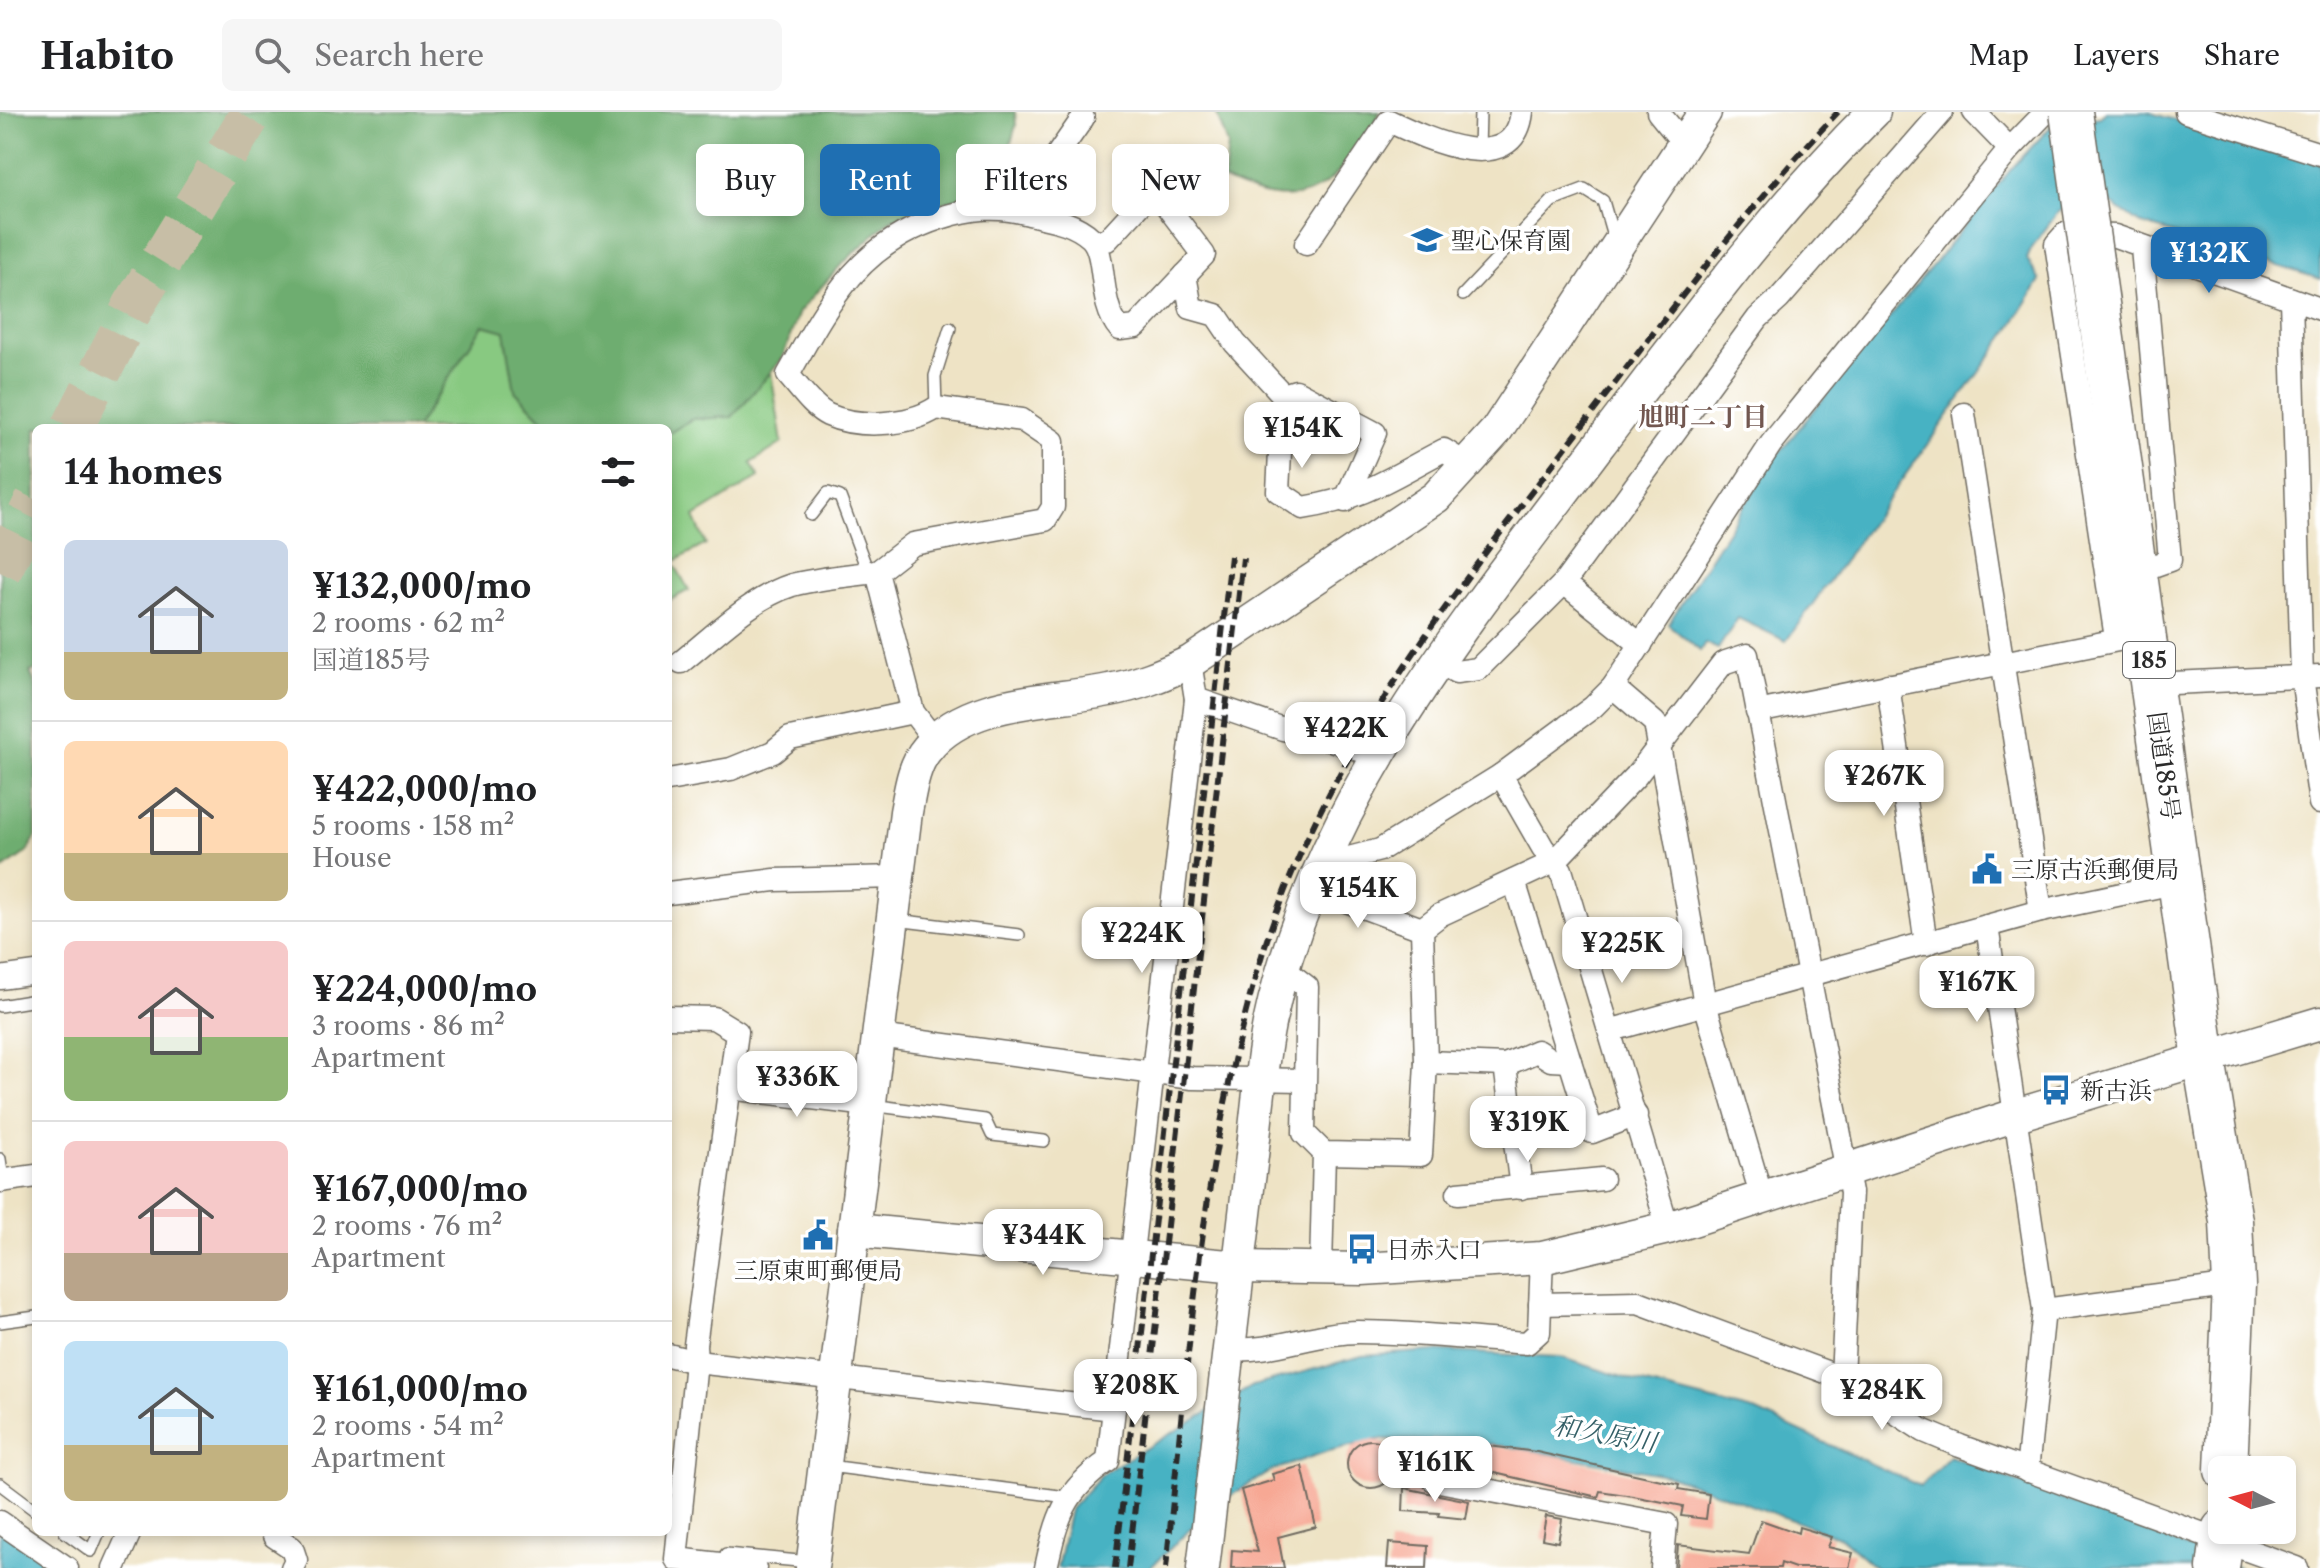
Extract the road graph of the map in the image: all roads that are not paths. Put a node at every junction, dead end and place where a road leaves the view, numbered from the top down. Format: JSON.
{"nodes":[{"id":1,"x":1480,"y":112,"type":"edge"},
{"id":2,"x":1522,"y":112,"type":"edge"},
{"id":3,"x":1658,"y":112,"type":"edge"},
{"id":4,"x":1705,"y":112,"type":"edge"},
{"id":5,"x":1874,"y":112,"type":"edge"},
{"id":6,"x":1942,"y":112,"type":"edge"},
{"id":7,"x":1974,"y":112,"type":"edge"},
{"id":8,"x":2046,"y":112,"type":"edge"},
{"id":9,"x":2071,"y":112,"type":"edge"},
{"id":10,"x":2186,"y":112,"type":"edge"},
{"id":11,"x":1083,"y":118,"type":"dead end"},
{"id":12,"x":1065,"y":144,"type":"edge"},
{"id":13,"x":1684,"y":144,"type":"junction"},
{"id":14,"x":2010,"y":149,"type":"junction"},
{"id":15,"x":1479,"y":150,"type":"junction"},
{"id":16,"x":2320,"y":154,"type":"edge"},
{"id":17,"x":956,"y":214,"type":"edge"},
{"id":18,"x":1039,"y":216,"type":"edge"},
{"id":19,"x":1094,"y":241,"type":"junction"},
{"id":20,"x":1306,"y":244,"type":"dead end"},
{"id":21,"x":1617,"y":247,"type":"junction"},
{"id":22,"x":2142,"y":248,"type":"junction"},
{"id":23,"x":1185,"y":275,"type":"junction"},
{"id":24,"x":1463,"y":295,"type":"dead end"},
{"id":25,"x":2291,"y":299,"type":"junction"},
{"id":26,"x":2320,"y":309,"type":"edge"},
{"id":27,"x":950,"y":328,"type":"dead end"},
{"id":28,"x":1283,"y":395,"type":"junction"},
{"id":29,"x":936,"y":408,"type":"junction"},
{"id":30,"x":1964,"y":414,"type":"dead end"},
{"id":31,"x":1466,"y":464,"type":"junction"},
{"id":32,"x":1345,"y":501,"type":"junction"},
{"id":33,"x":811,"y":515,"type":"dead end"},
{"id":34,"x":877,"y":572,"type":"junction"},
{"id":35,"x":2136,"y":572,"type":"junction"},
{"id":36,"x":1564,"y":583,"type":"junction"},
{"id":37,"x":2131,"y":638,"type":"junction"},
{"id":38,"x":1641,"y":645,"type":"junction"},
{"id":39,"x":2005,"y":661,"type":"junction"},
{"id":40,"x":681,"y":662,"type":"dead end"},
{"id":41,"x":1190,"y":662,"type":"junction"},
{"id":42,"x":1438,"y":662,"type":"junction"},
{"id":43,"x":2311,"y":677,"type":"edge"},
{"id":44,"x":2153,"y":684,"type":"junction"},
{"id":45,"x":1888,"y":685,"type":"junction"},
{"id":46,"x":1613,"y":687,"type":"junction"},
{"id":47,"x":1196,"y":699,"type":"junction"},
{"id":48,"x":913,"y":712,"type":"junction"},
{"id":49,"x":1757,"y":712,"type":"junction"},
{"id":50,"x":935,"y":741,"type":"junction"},
{"id":51,"x":1659,"y":746,"type":"junction"},
{"id":52,"x":1377,"y":756,"type":"junction"},
{"id":53,"x":1501,"y":775,"type":"junction"},
{"id":54,"x":672,"y":779,"type":"edge"},
{"id":55,"x":2320,"y":803,"type":"edge"},
{"id":56,"x":1326,"y":857,"type":"junction"},
{"id":57,"x":1554,"y":862,"type":"junction"},
{"id":58,"x":898,"y":877,"type":"junction"},
{"id":59,"x":1514,"y":881,"type":"junction"},
{"id":60,"x":2179,"y":882,"type":"junction"},
{"id":61,"x":1311,"y":888,"type":"junction"},
{"id":62,"x":672,"y":893,"type":"edge"},
{"id":63,"x":2041,"y":911,"type":"junction"},
{"id":64,"x":892,"y":920,"type":"junction"},
{"id":65,"x":1987,"y":926,"type":"junction"},
{"id":66,"x":1422,"y":929,"type":"junction"},
{"id":67,"x":1019,"y":935,"type":"dead end"},
{"id":68,"x":1926,"y":944,"type":"junction"},
{"id":69,"x":1285,"y":970,"type":"junction"},
{"id":70,"x":32,"y":974,"type":"edge"},
{"id":71,"x":1809,"y":976,"type":"junction"},
{"id":72,"x":0,"y":978,"type":"edge"},
{"id":73,"x":32,"y":1001,"type":"edge"},
{"id":74,"x":1705,"y":1004,"type":"junction"},
{"id":75,"x":0,"y":1006,"type":"edge"},
{"id":76,"x":672,"y":1017,"type":"edge"},
{"id":77,"x":2320,"y":1023,"type":"edge"},
{"id":78,"x":1612,"y":1030,"type":"junction"},
{"id":79,"x":878,"y":1036,"type":"junction"},
{"id":80,"x":2204,"y":1059,"type":"junction"},
{"id":81,"x":1570,"y":1061,"type":"junction"},
{"id":82,"x":1426,"y":1062,"type":"junction"},
{"id":83,"x":1505,"y":1065,"type":"junction"},
{"id":84,"x":1154,"y":1074,"type":"junction"},
{"id":85,"x":1262,"y":1077,"type":"junction"},
{"id":86,"x":1302,"y":1080,"type":"junction"},
{"id":87,"x":729,"y":1088,"type":"junction"},
{"id":88,"x":869,"y":1105,"type":"junction"},
{"id":89,"x":1636,"y":1115,"type":"junction"},
{"id":90,"x":2013,"y":1116,"type":"junction"},
{"id":91,"x":1044,"y":1141,"type":"dead end"},
{"id":92,"x":1324,"y":1153,"type":"junction"},
{"id":93,"x":1846,"y":1171,"type":"junction"},
{"id":94,"x":1,"y":1173,"type":"edge"},
{"id":95,"x":32,"y":1176,"type":"edge"},
{"id":96,"x":1602,"y":1179,"type":"dead end"},
{"id":97,"x":1521,"y":1188,"type":"junction"},
{"id":98,"x":1458,"y":1193,"type":"dead end"},
{"id":99,"x":1762,"y":1198,"type":"junction"},
{"id":100,"x":1668,"y":1228,"type":"junction"},
{"id":101,"x":854,"y":1230,"type":"junction"},
{"id":102,"x":1132,"y":1257,"type":"junction"},
{"id":103,"x":1542,"y":1258,"type":"junction"},
{"id":104,"x":1238,"y":1267,"type":"junction"},
{"id":105,"x":1321,"y":1268,"type":"junction"},
{"id":106,"x":2234,"y":1285,"type":"junction"},
{"id":107,"x":1540,"y":1304,"type":"junction"},
{"id":108,"x":2044,"y":1310,"type":"junction"},
{"id":109,"x":32,"y":1318,"type":"edge"},
{"id":110,"x":0,"y":1322,"type":"edge"},
{"id":111,"x":672,"y":1356,"type":"edge"},
{"id":112,"x":696,"y":1362,"type":"junction"},
{"id":113,"x":1228,"y":1363,"type":"junction"},
{"id":114,"x":836,"y":1378,"type":"junction"},
{"id":115,"x":1842,"y":1378,"type":"junction"},
{"id":116,"x":1114,"y":1409,"type":"junction"},
{"id":117,"x":2227,"y":1456,"type":"edge"},
{"id":118,"x":825,"y":1466,"type":"junction"},
{"id":119,"x":2027,"y":1471,"type":"junction"},
{"id":120,"x":1434,"y":1480,"type":"dead end"},
{"id":121,"x":0,"y":1484,"type":"edge"},
{"id":122,"x":1067,"y":1497,"type":"junction"},
{"id":123,"x":32,"y":1508,"type":"edge"},
{"id":124,"x":0,"y":1522,"type":"edge"},
{"id":125,"x":70,"y":1536,"type":"edge"},
{"id":126,"x":97,"y":1536,"type":"edge"},
{"id":127,"x":129,"y":1536,"type":"edge"},
{"id":128,"x":274,"y":1536,"type":"edge"},
{"id":129,"x":2221,"y":1547,"type":"edge"},
{"id":130,"x":677,"y":1549,"type":"junction"},
{"id":131,"x":813,"y":1565,"type":"edge"},
{"id":132,"x":120,"y":1566,"type":"edge"},
{"id":133,"x":67,"y":1568,"type":"edge"},
{"id":134,"x":292,"y":1568,"type":"edge"},
{"id":135,"x":755,"y":1568,"type":"edge"},
{"id":136,"x":1046,"y":1568,"type":"edge"},
{"id":137,"x":1203,"y":1568,"type":"edge"},
{"id":138,"x":1662,"y":1568,"type":"edge"},
{"id":139,"x":2297,"y":1568,"type":"edge"}],
"edges":[{"from":1,"to":15,"type":"lane"},
{"from":2,"to":15,"type":"street"},
{"from":3,"to":13,"type":"street"},
{"from":4,"to":13,"type":"street"},
{"from":5,"to":42,"type":"street"},
{"from":6,"to":36,"type":"street"},
{"from":7,"to":14,"type":"street"},
{"from":8,"to":14,"type":"street"},
{"from":9,"to":35,"type":"highway","name":"国道185号","number":"185","bridge":true},
{"from":10,"to":16,"type":"street"},
{"from":11,"to":12,"type":"street"},
{"from":13,"to":21,"type":"street"},
{"from":14,"to":38,"type":"street"},
{"from":15,"to":20,"type":"street"},
{"from":17,"to":29,"type":"street"},
{"from":18,"to":19,"type":"street"},
{"from":19,"to":23,"type":"street"},
{"from":19,"to":23,"type":"street"},
{"from":21,"to":24,"type":"lane"},
{"from":21,"to":31,"type":"street"},
{"from":22,"to":25,"type":"street"},
{"from":22,"to":35,"type":"street"},
{"from":22,"to":37,"type":"street"},
{"from":23,"to":28,"type":"street"},
{"from":25,"to":26,"type":"street"},
{"from":25,"to":43,"type":"street"},
{"from":27,"to":29,"type":"lane"},
{"from":28,"to":32,"type":"street"},
{"from":28,"to":32,"type":"street"},
{"from":29,"to":34,"type":"street"},
{"from":30,"to":39,"type":"street"},
{"from":31,"to":32,"type":"street"},
{"from":31,"to":41,"type":"street"},
{"from":33,"to":34,"type":"lane"},
{"from":34,"to":40,"type":"street"},
{"from":34,"to":48,"type":"street"},
{"from":35,"to":37,"type":"highway","name":"国道185号","number":"185"},
{"from":36,"to":38,"type":"street"},
{"from":36,"to":42,"type":"street"},
{"from":37,"to":39,"type":"street"},
{"from":37,"to":44,"type":"highway","name":"国道185号","number":"185"},
{"from":38,"to":46,"type":"street"},
{"from":39,"to":45,"type":"street"},
{"from":39,"to":63,"type":"street"},
{"from":41,"to":47,"type":"street"},
{"from":41,"to":50,"type":"street"},
{"from":42,"to":52,"type":"street"},
{"from":43,"to":44,"type":"street"},
{"from":43,"to":55,"type":"street"},
{"from":44,"to":60,"type":"highway","name":"国道185号","number":"185"},
{"from":45,"to":49,"type":"street"},
{"from":45,"to":68,"type":"street"},
{"from":46,"to":51,"type":"street"},
{"from":46,"to":53,"type":"street"},
{"from":47,"to":52,"type":"street"},
{"from":47,"to":84,"type":"street"},
{"from":48,"to":50,"type":"street"},
{"from":48,"to":54,"type":"street"},
{"from":49,"to":51,"type":"street"},
{"from":49,"to":71,"type":"street"},
{"from":50,"to":58,"type":"street"},
{"from":51,"to":57,"type":"street"},
{"from":51,"to":74,"type":"street"},
{"from":52,"to":56,"type":"street"},
{"from":53,"to":56,"type":"street"},
{"from":53,"to":57,"type":"street"},
{"from":56,"to":61,"type":"street"},
{"from":57,"to":59,"type":"street"},
{"from":57,"to":78,"type":"street"},
{"from":58,"to":62,"type":"street"},
{"from":58,"to":64,"type":"street"},
{"from":59,"to":66,"type":"street"},
{"from":59,"to":81,"type":"street"},
{"from":60,"to":63,"type":"street"},
{"from":60,"to":80,"type":"highway","name":"国道185号","number":"185"},
{"from":61,"to":66,"type":"street"},
{"from":61,"to":69,"type":"street"},
{"from":63,"to":65,"type":"street"},
{"from":64,"to":67,"type":"lane"},
{"from":64,"to":79,"type":"street"},
{"from":65,"to":68,"type":"street"},
{"from":65,"to":90,"type":"street"},
{"from":66,"to":82,"type":"street"},
{"from":68,"to":71,"type":"street"},
{"from":69,"to":85,"type":"street"},
{"from":69,"to":86,"type":"street"},
{"from":70,"to":72,"type":"street"},
{"from":71,"to":74,"type":"street"},
{"from":71,"to":93,"type":"street"},
{"from":73,"to":75,"type":"lane"},
{"from":74,"to":78,"type":"street"},
{"from":74,"to":99,"type":"street"},
{"from":76,"to":87,"type":"street"},
{"from":77,"to":80,"type":"street"},
{"from":78,"to":89,"type":"street"},
{"from":79,"to":84,"type":"street"},
{"from":79,"to":88,"type":"street"},
{"from":80,"to":90,"type":"street"},
{"from":80,"to":106,"type":"highway","name":"国道185号","number":"185"},
{"from":81,"to":83,"type":"street"},
{"from":81,"to":89,"type":"street"},
{"from":82,"to":83,"type":"street"},
{"from":82,"to":92,"type":"street"},
{"from":83,"to":97,"type":"street"},
{"from":84,"to":85,"type":"street"},
{"from":84,"to":102,"type":"street"},
{"from":85,"to":86,"type":"street"},
{"from":85,"to":104,"type":"street"},
{"from":86,"to":92,"type":"street"},
{"from":87,"to":88,"type":"street"},
{"from":87,"to":112,"type":"street"},
{"from":88,"to":91,"type":"lane"},
{"from":88,"to":101,"type":"street"},
{"from":89,"to":100,"type":"street"},
{"from":90,"to":93,"type":"street"},
{"from":90,"to":108,"type":"street"},
{"from":92,"to":105,"type":"street"},
{"from":93,"to":99,"type":"street"},
{"from":93,"to":115,"type":"street"},
{"from":94,"to":95,"type":"street"},
{"from":96,"to":97,"type":"street"},
{"from":97,"to":98,"type":"street"},
{"from":99,"to":100,"type":"street"},
{"from":100,"to":103,"type":"street"},
{"from":101,"to":102,"type":"street"},
{"from":101,"to":114,"type":"street"},
{"from":102,"to":104,"type":"street"},
{"from":102,"to":116,"type":"street"},
{"from":103,"to":105,"type":"street"},
{"from":103,"to":107,"type":"street"},
{"from":104,"to":105,"type":"street"},
{"from":104,"to":113,"type":"street"},
{"from":106,"to":108,"type":"street"},
{"from":106,"to":117,"type":"highway","name":"国道185号","number":"185"},
{"from":107,"to":113,"type":"street"},
{"from":107,"to":115,"type":"street"},
{"from":108,"to":119,"type":"street"},
{"from":109,"to":110,"type":"lane"},
{"from":111,"to":112,"type":"street"},
{"from":112,"to":114,"type":"street"},
{"from":112,"to":130,"type":"street"},
{"from":113,"to":137,"type":"street"},
{"from":114,"to":116,"type":"street"},
{"from":114,"to":118,"type":"street"},
{"from":115,"to":119,"type":"street"},
{"from":116,"to":122,"type":"street"},
{"from":118,"to":122,"type":"lane"},
{"from":118,"to":131,"type":"street"},
{"from":119,"to":129,"type":"street"},
{"from":120,"to":138,"type":"street"},
{"from":121,"to":123,"type":"lane"},
{"from":122,"to":136,"type":"street"},
{"from":124,"to":133,"type":"street"},
{"from":125,"to":126,"type":"lane"},
{"from":127,"to":132,"type":"street"},
{"from":128,"to":134,"type":"street"},
{"from":129,"to":139,"type":"street"},
{"from":130,"to":131,"type":"lane"},
{"from":130,"to":135,"type":"street"}]}
